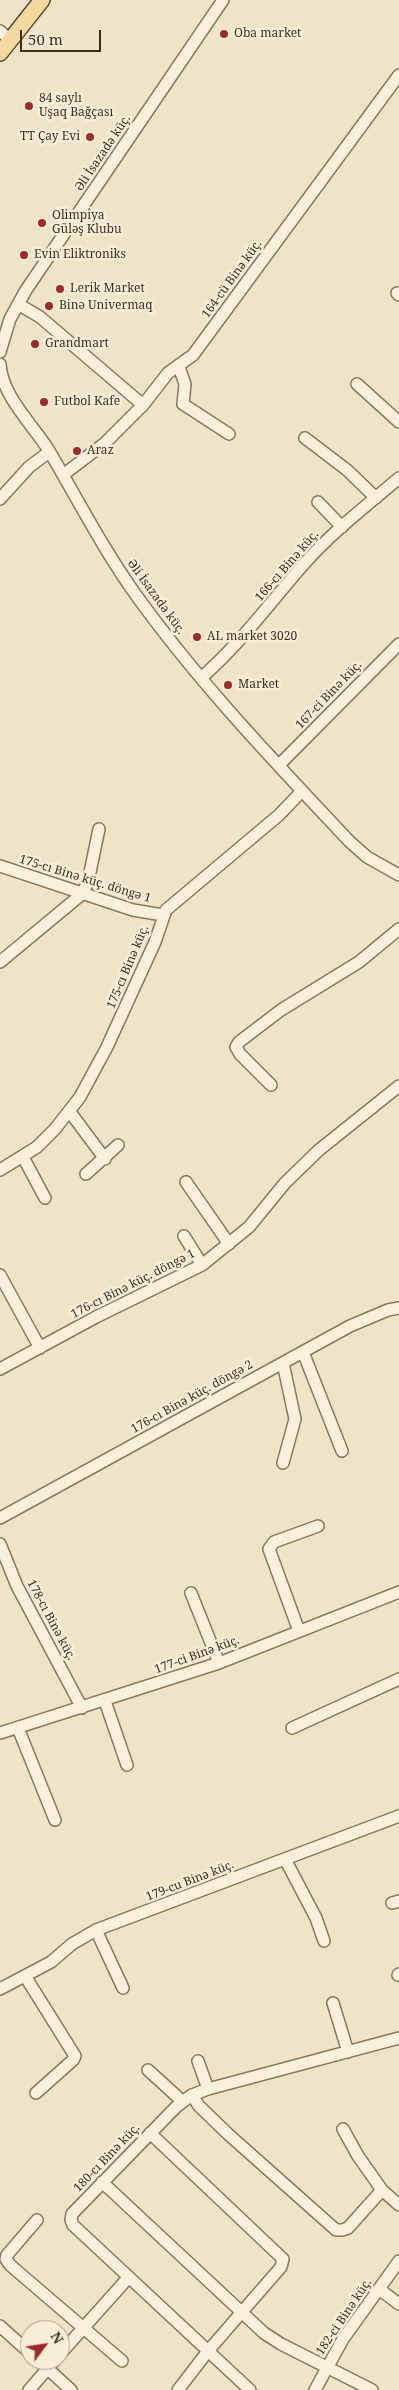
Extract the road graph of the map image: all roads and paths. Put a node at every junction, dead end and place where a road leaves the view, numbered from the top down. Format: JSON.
{"nodes":[{"id":1,"x":42,"y":0,"type":"edge"},
{"id":2,"x":222,"y":0,"type":"edge"},
{"id":3,"x":5,"y":36,"type":"edge"},
{"id":4,"x":0,"y":53,"type":"edge"},
{"id":5,"x":399,"y":75,"type":"edge"},
{"id":6,"x":18,"y":304,"type":"junction"},
{"id":7,"x":0,"y":352,"type":"edge"},
{"id":8,"x":0,"y":364,"type":"edge"},
{"id":9,"x":179,"y":367,"type":"junction"},
{"id":10,"x":357,"y":384,"type":"dead end"},
{"id":11,"x":144,"y":405,"type":"junction"},
{"id":12,"x":399,"y":422,"type":"edge"},
{"id":13,"x":229,"y":434,"type":"dead end"},
{"id":14,"x":305,"y":438,"type":"dead end"},
{"id":15,"x":49,"y":452,"type":"junction"},
{"id":16,"x":62,"y":475,"type":"junction"},
{"id":17,"x":399,"y":478,"type":"edge"},
{"id":18,"x":376,"y":498,"type":"junction"},
{"id":19,"x":0,"y":499,"type":"edge"},
{"id":20,"x":318,"y":502,"type":"dead end"},
{"id":21,"x":342,"y":527,"type":"junction"},
{"id":22,"x":399,"y":644,"type":"edge"},
{"id":23,"x":201,"y":678,"type":"junction"},
{"id":24,"x":280,"y":765,"type":"junction"},
{"id":25,"x":302,"y":791,"type":"junction"},
{"id":26,"x":99,"y":829,"type":"dead end"},
{"id":27,"x":0,"y":866,"type":"edge"},
{"id":28,"x":399,"y":875,"type":"edge"},
{"id":29,"x":82,"y":894,"type":"junction"},
{"id":30,"x":163,"y":915,"type":"junction"},
{"id":31,"x":399,"y":929,"type":"edge"},
{"id":32,"x":0,"y":962,"type":"edge"},
{"id":33,"x":271,"y":1085,"type":"dead end"},
{"id":34,"x":399,"y":1086,"type":"edge"},
{"id":35,"x":70,"y":1112,"type":"junction"},
{"id":36,"x":118,"y":1146,"type":"dead end"},
{"id":37,"x":23,"y":1157,"type":"junction"},
{"id":38,"x":105,"y":1160,"type":"junction"},
{"id":39,"x":0,"y":1170,"type":"edge"},
{"id":40,"x":86,"y":1174,"type":"dead end"},
{"id":41,"x":186,"y":1182,"type":"dead end"},
{"id":42,"x":46,"y":1198,"type":"dead end"},
{"id":43,"x":184,"y":1236,"type":"dead end"},
{"id":44,"x":230,"y":1244,"type":"junction"},
{"id":45,"x":202,"y":1265,"type":"junction"},
{"id":46,"x":0,"y":1274,"type":"edge"},
{"id":47,"x":399,"y":1308,"type":"edge"},
{"id":48,"x":40,"y":1348,"type":"junction"},
{"id":49,"x":303,"y":1352,"type":"junction"},
{"id":50,"x":283,"y":1364,"type":"junction"},
{"id":51,"x":0,"y":1369,"type":"edge"},
{"id":52,"x":342,"y":1451,"type":"dead end"},
{"id":53,"x":283,"y":1463,"type":"dead end"},
{"id":54,"x":0,"y":1518,"type":"edge"},
{"id":55,"x":318,"y":1526,"type":"dead end"},
{"id":56,"x":1,"y":1548,"type":"edge"},
{"id":57,"x":399,"y":1592,"type":"edge"},
{"id":58,"x":191,"y":1593,"type":"dead end"},
{"id":59,"x":299,"y":1631,"type":"junction"},
{"id":60,"x":219,"y":1662,"type":"junction"},
{"id":61,"x":399,"y":1679,"type":"edge"},
{"id":62,"x":105,"y":1701,"type":"junction"},
{"id":63,"x":82,"y":1708,"type":"junction"},
{"id":64,"x":18,"y":1728,"type":"junction"},
{"id":65,"x":292,"y":1728,"type":"dead end"},
{"id":66,"x":0,"y":1733,"type":"edge"},
{"id":67,"x":127,"y":1765,"type":"dead end"},
{"id":68,"x":399,"y":1816,"type":"edge"},
{"id":69,"x":55,"y":1820,"type":"dead end"},
{"id":70,"x":285,"y":1860,"type":"junction"},
{"id":71,"x":96,"y":1930,"type":"junction"},
{"id":72,"x":324,"y":1941,"type":"dead end"},
{"id":73,"x":25,"y":1976,"type":"junction"},
{"id":74,"x":123,"y":1988,"type":"dead end"},
{"id":75,"x":0,"y":1989,"type":"edge"},
{"id":76,"x":333,"y":2003,"type":"dead end"},
{"id":77,"x":399,"y":2038,"type":"edge"},
{"id":78,"x":348,"y":2052,"type":"junction"},
{"id":79,"x":198,"y":2061,"type":"dead end"},
{"id":80,"x":148,"y":2070,"type":"dead end"},
{"id":81,"x":208,"y":2089,"type":"junction"},
{"id":82,"x":36,"y":2093,"type":"dead end"},
{"id":83,"x":187,"y":2098,"type":"junction"},
{"id":84,"x":343,"y":2129,"type":"dead end"},
{"id":85,"x":150,"y":2134,"type":"junction"},
{"id":86,"x":102,"y":2182,"type":"junction"},
{"id":87,"x":382,"y":2190,"type":"junction"},
{"id":88,"x":399,"y":2205,"type":"edge"},
{"id":89,"x":37,"y":2220,"type":"dead end"},
{"id":90,"x":399,"y":2261,"type":"edge"},
{"id":91,"x":128,"y":2278,"type":"junction"},
{"id":92,"x":379,"y":2289,"type":"junction"},
{"id":93,"x":399,"y":2304,"type":"edge"},
{"id":94,"x":241,"y":2312,"type":"junction"},
{"id":95,"x":0,"y":2326,"type":"edge"},
{"id":96,"x":83,"y":2328,"type":"junction"},
{"id":97,"x":70,"y":2343,"type":"edge"},
{"id":98,"x":20,"y":2344,"type":"edge"},
{"id":99,"x":208,"y":2351,"type":"junction"},
{"id":100,"x":122,"y":2361,"type":"dead end"},
{"id":101,"x":327,"y":2367,"type":"junction"},
{"id":102,"x":46,"y":2370,"type":"edge"},
{"id":103,"x":56,"y":2370,"type":"edge"},
{"id":104,"x":29,"y":2390,"type":"edge"},
{"id":105,"x":71,"y":2390,"type":"edge"},
{"id":106,"x":178,"y":2390,"type":"edge"},
{"id":107,"x":250,"y":2390,"type":"edge"},
{"id":108,"x":314,"y":2390,"type":"edge"},
{"id":109,"x":372,"y":2390,"type":"edge"}],
"edges":[{"from":1,"to":3,"type":"main road"},
{"from":2,"to":6,"type":"street","name":"Əli İsazadə küç."},
{"from":3,"to":4,"type":"main road"},
{"from":5,"to":9,"type":"street","name":"164-cü Binə küç."},
{"from":6,"to":7,"type":"street","name":"Əli İsazadə küç."},
{"from":6,"to":11,"type":"street"},
{"from":8,"to":15,"type":"street","name":"Əli İsazadə küç."},
{"from":9,"to":11,"type":"street","name":"164-cü Binə küç."},
{"from":9,"to":13,"type":"street"},
{"from":10,"to":12,"type":"street"},
{"from":11,"to":16,"type":"street","name":"164-cü Binə küç."},
{"from":14,"to":18,"type":"street"},
{"from":15,"to":16,"type":"street","name":"Əli İsazadə küç."},
{"from":15,"to":19,"type":"street"},
{"from":16,"to":23,"type":"street","name":"Əli İsazadə küç."},
{"from":17,"to":18,"type":"street","name":"166-cı Binə küç."},
{"from":18,"to":21,"type":"street","name":"166-cı Binə küç."},
{"from":20,"to":21,"type":"street"},
{"from":21,"to":23,"type":"street","name":"166-cı Binə küç."},
{"from":22,"to":24,"type":"street","name":"167-ci Binə küç."},
{"from":23,"to":24,"type":"street","name":"Əli İsazadə küç."},
{"from":24,"to":25,"type":"street","name":"Əli İsazadə küç."},
{"from":25,"to":28,"type":"street","name":"Əli İsazadə küç."},
{"from":25,"to":30,"type":"street","name":"175-cı Binə küç."},
{"from":26,"to":29,"type":"street"},
{"from":27,"to":29,"type":"street","name":"175-cı Binə küç. döngə 1"},
{"from":29,"to":30,"type":"street","name":"175-cı Binə küç. döngə 1"},
{"from":29,"to":32,"type":"street"},
{"from":30,"to":35,"type":"street","name":"175-cı Binə küç."},
{"from":31,"to":33,"type":"street"},
{"from":34,"to":44,"type":"street","name":"176-cı Binə küç. döngə 1"},
{"from":35,"to":37,"type":"street","name":"175-cı Binə küç."},
{"from":35,"to":38,"type":"street"},
{"from":36,"to":38,"type":"street"},
{"from":37,"to":39,"type":"street","name":"175-cı Binə küç."},
{"from":37,"to":42,"type":"street"},
{"from":38,"to":40,"type":"street"},
{"from":41,"to":44,"type":"street"},
{"from":43,"to":45,"type":"street"},
{"from":44,"to":45,"type":"street","name":"176-cı Binə küç. döngə 1"},
{"from":45,"to":48,"type":"street","name":"176-cı Binə küç. döngə 1"},
{"from":46,"to":48,"type":"street"},
{"from":47,"to":49,"type":"street","name":"176-cı Binə küç. döngə 2"},
{"from":48,"to":51,"type":"street","name":"176-cı Binə küç. döngə 1"},
{"from":49,"to":50,"type":"street","name":"176-cı Binə küç. döngə 2"},
{"from":49,"to":52,"type":"street"},
{"from":50,"to":53,"type":"street"},
{"from":50,"to":54,"type":"street","name":"176-cı Binə küç. döngə 2"},
{"from":55,"to":59,"type":"street"},
{"from":56,"to":63,"type":"street","name":"178-cı Binə küç."},
{"from":57,"to":59,"type":"street","name":"177-ci Binə küç."},
{"from":58,"to":60,"type":"street"},
{"from":59,"to":60,"type":"street","name":"177-ci Binə küç."},
{"from":60,"to":62,"type":"street","name":"177-ci Binə küç."},
{"from":61,"to":65,"type":"street"},
{"from":62,"to":63,"type":"street","name":"177-ci Binə küç."},
{"from":62,"to":67,"type":"street"},
{"from":63,"to":64,"type":"street","name":"177-ci Binə küç."},
{"from":64,"to":66,"type":"street","name":"177-ci Binə küç."},
{"from":64,"to":69,"type":"street"},
{"from":68,"to":70,"type":"street","name":"179-cu Binə küç."},
{"from":70,"to":71,"type":"street","name":"179-cu Binə küç."},
{"from":70,"to":72,"type":"street"},
{"from":71,"to":73,"type":"street","name":"179-cu Binə küç."},
{"from":71,"to":74,"type":"street"},
{"from":73,"to":75,"type":"street","name":"179-cu Binə küç."},
{"from":73,"to":82,"type":"street"},
{"from":76,"to":78,"type":"street"},
{"from":77,"to":78,"type":"street","name":"180-cı Binə küç."},
{"from":78,"to":81,"type":"street","name":"180-cı Binə küç."},
{"from":79,"to":81,"type":"street"},
{"from":80,"to":83,"type":"street"},
{"from":81,"to":83,"type":"street","name":"180-cı Binə küç."},
{"from":83,"to":85,"type":"street","name":"180-cı Binə küç."},
{"from":83,"to":87,"type":"street"},
{"from":84,"to":87,"type":"street"},
{"from":85,"to":86,"type":"street","name":"180-cı Binə küç."},
{"from":85,"to":94,"type":"street"},
{"from":86,"to":91,"type":"street","name":"180-cı Binə küç."},
{"from":86,"to":94,"type":"street"},
{"from":87,"to":88,"type":"street"},
{"from":89,"to":96,"type":"street"},
{"from":90,"to":92,"type":"street","name":"182-ci Binə küç."},
{"from":91,"to":96,"type":"street"},
{"from":91,"to":99,"type":"street","name":"180-cı Binə küç."},
{"from":92,"to":93,"type":"street"},
{"from":92,"to":101,"type":"street","name":"182-ci Binə küç."},
{"from":94,"to":99,"type":"street"},
{"from":94,"to":101,"type":"street"},
{"from":95,"to":98,"type":"street"},
{"from":96,"to":97,"type":"street"},
{"from":96,"to":100,"type":"street"},
{"from":99,"to":106,"type":"street"},
{"from":99,"to":107,"type":"street","name":"180-cı Binə küç."},
{"from":101,"to":108,"type":"street","name":"182-ci Binə küç."},
{"from":101,"to":109,"type":"street"},
{"from":102,"to":104,"type":"street"},
{"from":103,"to":105,"type":"street"}]}
